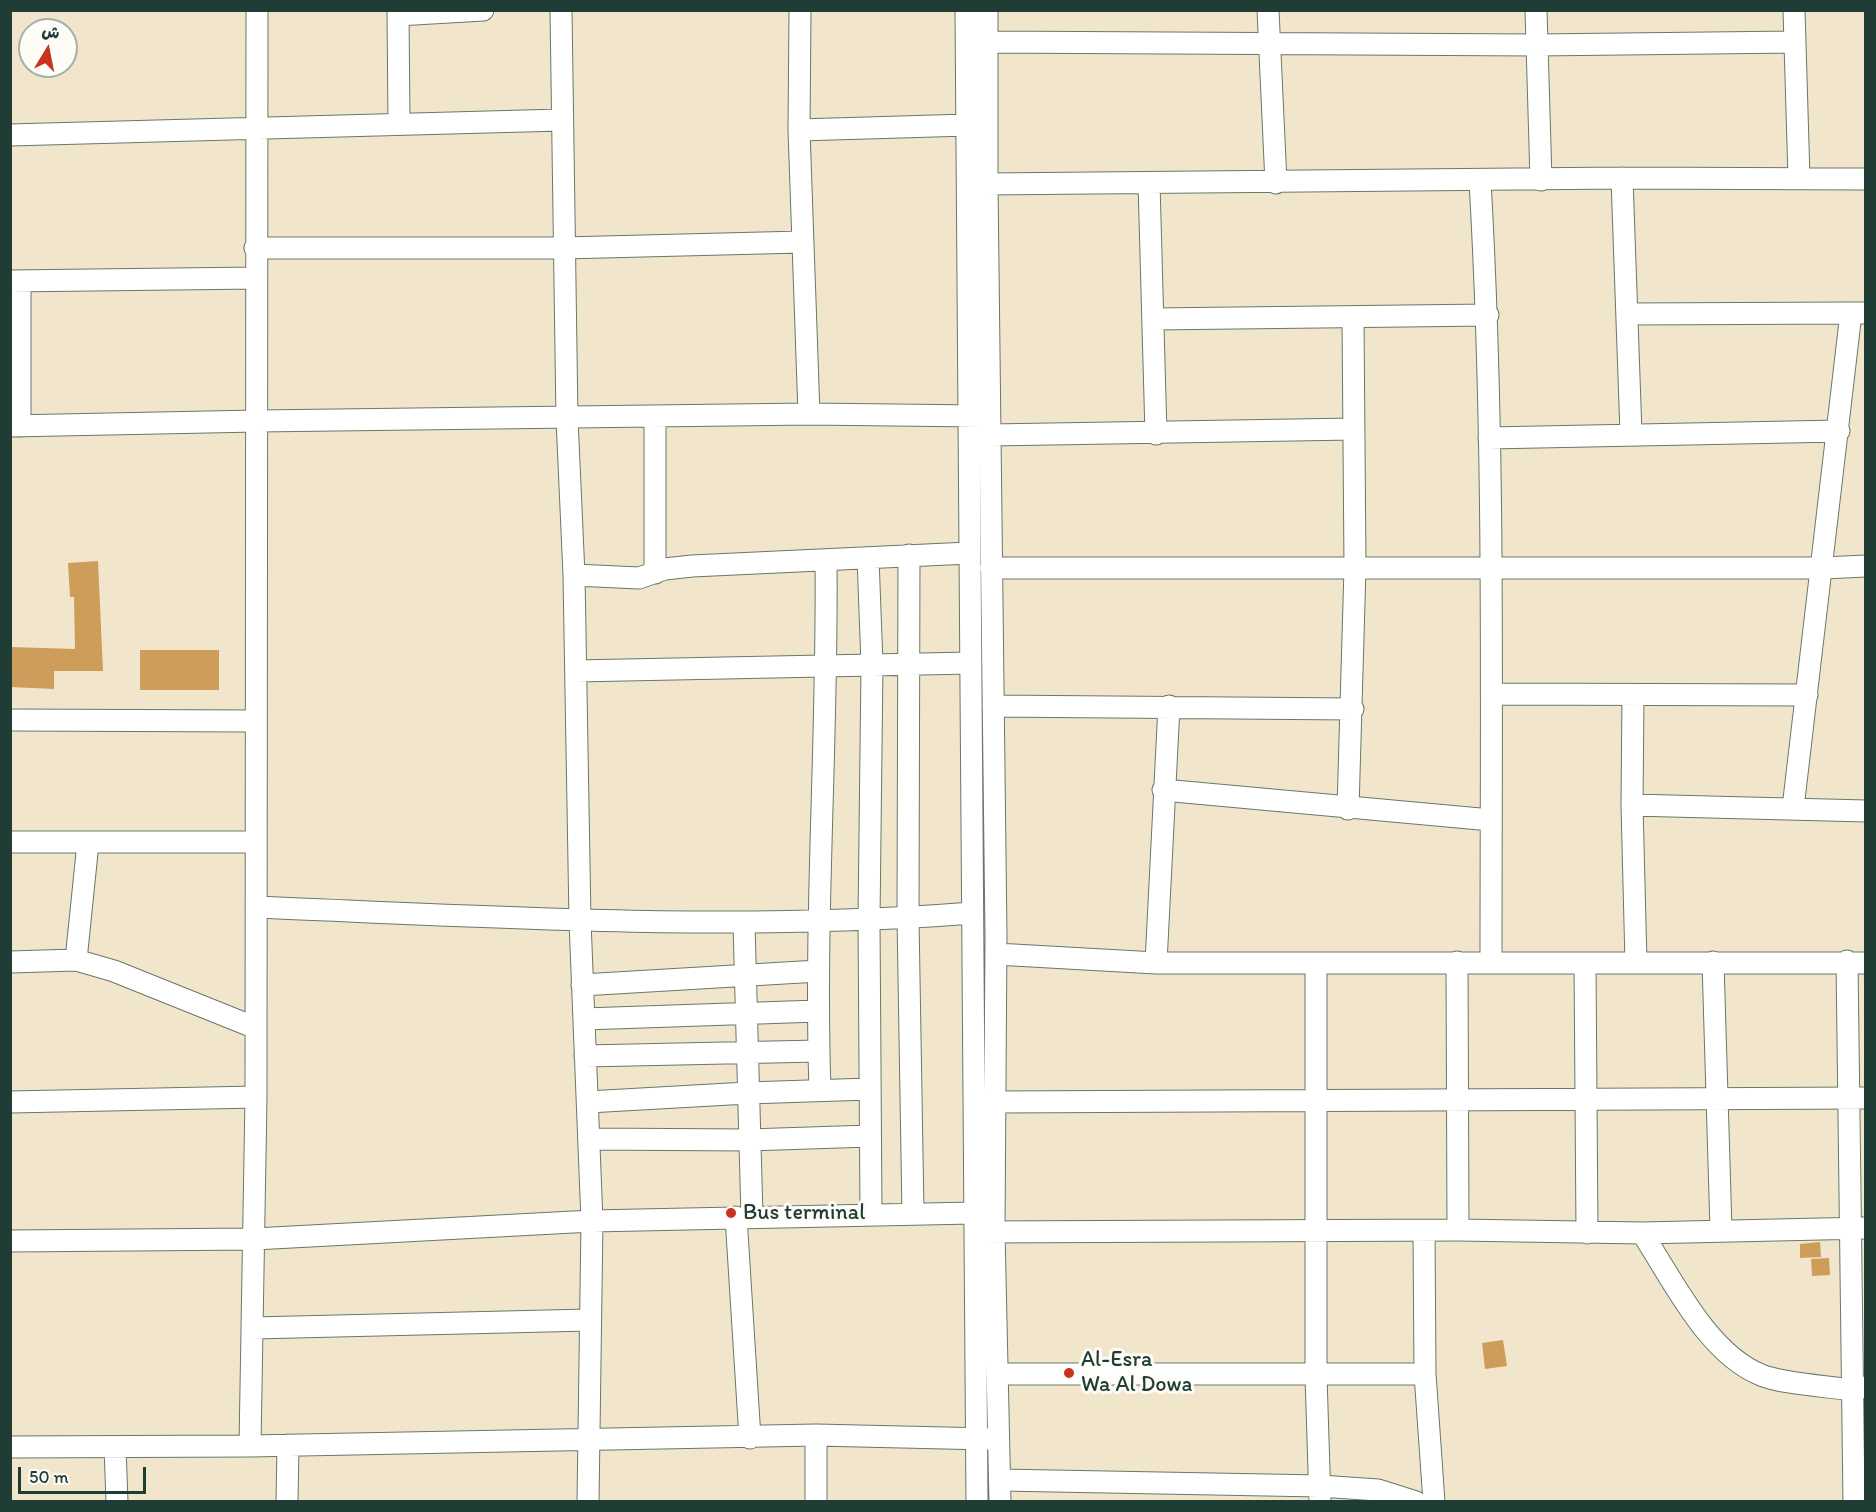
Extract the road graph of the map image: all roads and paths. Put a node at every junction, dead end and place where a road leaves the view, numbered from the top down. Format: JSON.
{"nodes":[{"id":1,"x":257,"y":10,"type":"edge"},
{"id":2,"x":483,"y":10,"type":"edge"},
{"id":3,"x":561,"y":10,"type":"edge"},
{"id":4,"x":800,"y":10,"type":"edge"},
{"id":5,"x":966,"y":10,"type":"edge"},
{"id":6,"x":987,"y":10,"type":"edge"},
{"id":7,"x":1268,"y":10,"type":"edge"},
{"id":8,"x":1536,"y":10,"type":"edge"},
{"id":9,"x":1794,"y":10,"type":"edge"},
{"id":10,"x":398,"y":13,"type":"edge"},
{"id":11,"x":986,"y":42,"type":"junction"},
{"id":12,"x":1795,"y":42,"type":"junction"},
{"id":13,"x":1268,"y":43,"type":"junction"},
{"id":14,"x":1538,"y":45,"type":"junction"},
{"id":15,"x":561,"y":120,"type":"junction"},
{"id":16,"x":399,"y":123,"type":"junction"},
{"id":17,"x":968,"y":125,"type":"junction"},
{"id":18,"x":256,"y":129,"type":"junction"},
{"id":19,"x":799,"y":130,"type":"junction"},
{"id":20,"x":10,"y":135,"type":"edge"},
{"id":21,"x":1622,"y":178,"type":"junction"},
{"id":22,"x":1799,"y":178,"type":"junction"},
{"id":23,"x":1866,"y":179,"type":"edge"},
{"id":24,"x":1541,"y":180,"type":"junction"},
{"id":25,"x":1480,"y":181,"type":"junction"},
{"id":26,"x":1149,"y":183,"type":"junction"},
{"id":27,"x":1276,"y":183,"type":"junction"},
{"id":28,"x":987,"y":184,"type":"junction"},
{"id":29,"x":802,"y":242,"type":"junction"},
{"id":30,"x":255,"y":248,"type":"junction"},
{"id":31,"x":563,"y":248,"type":"junction"},
{"id":32,"x":256,"y":278,"type":"junction"},
{"id":33,"x":15,"y":281,"type":"edge"},
{"id":34,"x":1858,"y":313,"type":"edge"},
{"id":35,"x":1627,"y":314,"type":"junction"},
{"id":36,"x":1488,"y":315,"type":"junction"},
{"id":37,"x":1353,"y":318,"type":"junction"},
{"id":38,"x":1153,"y":319,"type":"junction"},
{"id":39,"x":809,"y":414,"type":"junction"},
{"id":40,"x":655,"y":416,"type":"junction"},
{"id":41,"x":968,"y":416,"type":"junction"},
{"id":42,"x":567,"y":418,"type":"junction"},
{"id":43,"x":257,"y":420,"type":"junction"},
{"id":44,"x":990,"y":425,"type":"junction"},
{"id":45,"x":15,"y":426,"type":"edge"},
{"id":46,"x":1354,"y":429,"type":"junction"},
{"id":47,"x":1839,"y":431,"type":"junction"},
{"id":48,"x":1156,"y":434,"type":"junction"},
{"id":49,"x":1630,"y":434,"type":"junction"},
{"id":50,"x":1489,"y":438,"type":"junction"},
{"id":51,"x":969,"y":553,"type":"junction"},
{"id":52,"x":909,"y":555,"type":"junction"},
{"id":53,"x":868,"y":558,"type":"junction"},
{"id":54,"x":826,"y":561,"type":"junction"},
{"id":55,"x":1866,"y":566,"type":"edge"},
{"id":56,"x":991,"y":568,"type":"junction"},
{"id":57,"x":1355,"y":568,"type":"junction"},
{"id":58,"x":1823,"y":568,"type":"junction"},
{"id":59,"x":1490,"y":569,"type":"junction"},
{"id":60,"x":655,"y":573,"type":"junction"},
{"id":61,"x":574,"y":575,"type":"junction"},
{"id":62,"x":910,"y":663,"type":"junction"},
{"id":63,"x":971,"y":663,"type":"junction"},
{"id":64,"x":872,"y":664,"type":"junction"},
{"id":65,"x":827,"y":666,"type":"junction"},
{"id":66,"x":576,"y":671,"type":"junction"},
{"id":67,"x":1493,"y":694,"type":"junction"},
{"id":68,"x":1633,"y":695,"type":"junction"},
{"id":69,"x":1807,"y":695,"type":"junction"},
{"id":70,"x":993,"y":706,"type":"junction"},
{"id":71,"x":1169,"y":706,"type":"junction"},
{"id":72,"x":1353,"y":709,"type":"junction"},
{"id":73,"x":10,"y":720,"type":"edge"},
{"id":74,"x":254,"y":721,"type":"junction"},
{"id":75,"x":1163,"y":790,"type":"junction"},
{"id":76,"x":1632,"y":805,"type":"junction"},
{"id":77,"x":1793,"y":808,"type":"junction"},
{"id":78,"x":1348,"y":809,"type":"junction"},
{"id":79,"x":1866,"y":811,"type":"edge"},
{"id":80,"x":1491,"y":820,"type":"junction"},
{"id":81,"x":10,"y":842,"type":"edge"},
{"id":82,"x":255,"y":842,"type":"junction"},
{"id":83,"x":88,"y":843,"type":"junction"},
{"id":84,"x":256,"y":907,"type":"junction"},
{"id":85,"x":972,"y":913,"type":"junction"},
{"id":86,"x":908,"y":918,"type":"junction"},
{"id":87,"x":869,"y":920,"type":"junction"},
{"id":88,"x":580,"y":921,"type":"junction"},
{"id":89,"x":818,"y":922,"type":"junction"},
{"id":90,"x":744,"y":924,"type":"junction"},
{"id":91,"x":972,"y":936,"type":"junction"},
{"id":92,"x":996,"y":945,"type":"junction"},
{"id":93,"x":76,"y":960,"type":"junction"},
{"id":94,"x":10,"y":962,"type":"edge"},
{"id":95,"x":1457,"y":962,"type":"junction"},
{"id":96,"x":1713,"y":962,"type":"junction"},
{"id":97,"x":1856,"y":962,"type":"edge"},
{"id":98,"x":1156,"y":963,"type":"junction"},
{"id":99,"x":1316,"y":963,"type":"junction"},
{"id":100,"x":1491,"y":963,"type":"junction"},
{"id":101,"x":1585,"y":963,"type":"junction"},
{"id":102,"x":1636,"y":963,"type":"junction"},
{"id":103,"x":818,"y":971,"type":"junction"},
{"id":104,"x":745,"y":977,"type":"junction"},
{"id":105,"x":582,"y":985,"type":"junction"},
{"id":106,"x":818,"y":1011,"type":"junction"},
{"id":107,"x":746,"y":1013,"type":"junction"},
{"id":108,"x":584,"y":1020,"type":"junction"},
{"id":109,"x":256,"y":1028,"type":"junction"},
{"id":110,"x":819,"y":1051,"type":"junction"},
{"id":111,"x":746,"y":1052,"type":"junction"},
{"id":112,"x":585,"y":1056,"type":"junction"},
{"id":113,"x":870,"y":1089,"type":"junction"},
{"id":114,"x":820,"y":1090,"type":"junction"},
{"id":115,"x":747,"y":1093,"type":"junction"},
{"id":116,"x":256,"y":1097,"type":"junction"},
{"id":117,"x":1857,"y":1098,"type":"edge"},
{"id":118,"x":1318,"y":1100,"type":"junction"},
{"id":119,"x":1459,"y":1100,"type":"junction"},
{"id":120,"x":1715,"y":1100,"type":"junction"},
{"id":121,"x":1586,"y":1101,"type":"junction"},
{"id":122,"x":10,"y":1102,"type":"edge"},
{"id":123,"x":588,"y":1102,"type":"junction"},
{"id":124,"x":996,"y":1102,"type":"junction"},
{"id":125,"x":870,"y":1136,"type":"junction"},
{"id":126,"x":590,"y":1139,"type":"junction"},
{"id":127,"x":748,"y":1140,"type":"junction"},
{"id":128,"x":870,"y":1213,"type":"junction"},
{"id":129,"x":914,"y":1213,"type":"junction"},
{"id":130,"x":744,"y":1217,"type":"junction"},
{"id":131,"x":592,"y":1221,"type":"junction"},
{"id":132,"x":980,"y":1225,"type":"junction"},
{"id":133,"x":1858,"y":1228,"type":"edge"},
{"id":134,"x":1458,"y":1230,"type":"junction"},
{"id":135,"x":1721,"y":1230,"type":"junction"},
{"id":136,"x":1317,"y":1231,"type":"junction"},
{"id":137,"x":1424,"y":1231,"type":"junction"},
{"id":138,"x":1587,"y":1233,"type":"junction"},
{"id":139,"x":1642,"y":1233,"type":"junction"},
{"id":140,"x":254,"y":1239,"type":"junction"},
{"id":141,"x":10,"y":1241,"type":"edge"},
{"id":142,"x":590,"y":1320,"type":"junction"},
{"id":143,"x":253,"y":1328,"type":"junction"},
{"id":144,"x":997,"y":1374,"type":"junction"},
{"id":145,"x":1425,"y":1374,"type":"junction"},
{"id":146,"x":1316,"y":1376,"type":"junction"},
{"id":147,"x":1858,"y":1389,"type":"edge"},
{"id":148,"x":816,"y":1435,"type":"junction"},
{"id":149,"x":587,"y":1438,"type":"junction"},
{"id":150,"x":750,"y":1438,"type":"junction"},
{"id":151,"x":975,"y":1439,"type":"junction"},
{"id":152,"x":998,"y":1440,"type":"junction"},
{"id":153,"x":250,"y":1446,"type":"junction"},
{"id":154,"x":288,"y":1446,"type":"junction"},
{"id":155,"x":10,"y":1447,"type":"edge"},
{"id":156,"x":115,"y":1447,"type":"junction"},
{"id":157,"x":1000,"y":1480,"type":"junction"},
{"id":158,"x":1320,"y":1494,"type":"edge"},
{"id":159,"x":117,"y":1502,"type":"edge"},
{"id":160,"x":286,"y":1502,"type":"edge"},
{"id":161,"x":588,"y":1502,"type":"edge"},
{"id":162,"x":816,"y":1502,"type":"edge"},
{"id":163,"x":977,"y":1502,"type":"edge"},
{"id":164,"x":1000,"y":1502,"type":"edge"},
{"id":165,"x":1416,"y":1502,"type":"edge"},
{"id":166,"x":1434,"y":1502,"type":"edge"},
{"id":167,"x":1854,"y":1502,"type":"edge"}],
"edges":[{"from":1,"to":18,"type":"street"},
{"from":2,"to":10,"type":"street"},
{"from":3,"to":15,"type":"street"},
{"from":4,"to":19,"type":"street"},
{"from":5,"to":17,"type":"street"},
{"from":6,"to":11,"type":"street"},
{"from":7,"to":13,"type":"street"},
{"from":8,"to":14,"type":"street"},
{"from":9,"to":12,"type":"street"},
{"from":10,"to":16,"type":"street"},
{"from":11,"to":13,"type":"street"},
{"from":11,"to":28,"type":"street"},
{"from":12,"to":14,"type":"street"},
{"from":12,"to":22,"type":"street"},
{"from":13,"to":14,"type":"street"},
{"from":13,"to":27,"type":"street"},
{"from":14,"to":24,"type":"street"},
{"from":15,"to":16,"type":"street"},
{"from":15,"to":31,"type":"street"},
{"from":16,"to":18,"type":"street"},
{"from":17,"to":19,"type":"street"},
{"from":17,"to":41,"type":"street"},
{"from":18,"to":20,"type":"street"},
{"from":18,"to":30,"type":"street"},
{"from":19,"to":29,"type":"street"},
{"from":21,"to":22,"type":"street"},
{"from":21,"to":24,"type":"street"},
{"from":21,"to":35,"type":"street"},
{"from":22,"to":23,"type":"street"},
{"from":24,"to":25,"type":"street"},
{"from":25,"to":27,"type":"street"},
{"from":25,"to":36,"type":"street"},
{"from":26,"to":27,"type":"street"},
{"from":26,"to":28,"type":"street"},
{"from":26,"to":38,"type":"street"},
{"from":28,"to":44,"type":"street"},
{"from":29,"to":31,"type":"street"},
{"from":29,"to":39,"type":"street"},
{"from":30,"to":31,"type":"street"},
{"from":30,"to":32,"type":"street"},
{"from":31,"to":42,"type":"street"},
{"from":32,"to":33,"type":"street"},
{"from":32,"to":43,"type":"street"},
{"from":33,"to":45,"type":"street"},
{"from":34,"to":35,"type":"street"},
{"from":34,"to":47,"type":"street"},
{"from":35,"to":49,"type":"street"},
{"from":36,"to":37,"type":"street"},
{"from":36,"to":50,"type":"street"},
{"from":37,"to":38,"type":"street"},
{"from":37,"to":46,"type":"street"},
{"from":38,"to":48,"type":"street"},
{"from":39,"to":40,"type":"street"},
{"from":39,"to":41,"type":"street"},
{"from":40,"to":42,"type":"street"},
{"from":40,"to":60,"type":"street"},
{"from":41,"to":44,"type":"street"},
{"from":41,"to":51,"type":"street"},
{"from":42,"to":43,"type":"street"},
{"from":42,"to":61,"type":"street"},
{"from":43,"to":45,"type":"street"},
{"from":43,"to":74,"type":"street"},
{"from":44,"to":48,"type":"street"},
{"from":44,"to":56,"type":"street"},
{"from":46,"to":48,"type":"street"},
{"from":46,"to":57,"type":"street"},
{"from":47,"to":49,"type":"street"},
{"from":47,"to":58,"type":"street"},
{"from":49,"to":50,"type":"street"},
{"from":50,"to":59,"type":"street"},
{"from":51,"to":52,"type":"street"},
{"from":51,"to":63,"type":"street"},
{"from":52,"to":53,"type":"street"},
{"from":52,"to":62,"type":"street"},
{"from":53,"to":54,"type":"street"},
{"from":53,"to":64,"type":"street"},
{"from":54,"to":60,"type":"street"},
{"from":54,"to":65,"type":"street"},
{"from":55,"to":58,"type":"street"},
{"from":56,"to":57,"type":"street"},
{"from":56,"to":70,"type":"street"},
{"from":57,"to":59,"type":"street"},
{"from":57,"to":72,"type":"street"},
{"from":58,"to":59,"type":"street"},
{"from":58,"to":69,"type":"street"},
{"from":59,"to":67,"type":"street"},
{"from":60,"to":61,"type":"street"},
{"from":61,"to":66,"type":"street"},
{"from":62,"to":63,"type":"street"},
{"from":62,"to":64,"type":"street"},
{"from":62,"to":86,"type":"street"},
{"from":63,"to":85,"type":"street"},
{"from":64,"to":65,"type":"street"},
{"from":64,"to":87,"type":"street"},
{"from":65,"to":66,"type":"street"},
{"from":65,"to":89,"type":"street"},
{"from":66,"to":88,"type":"street"},
{"from":67,"to":68,"type":"street"},
{"from":67,"to":80,"type":"street"},
{"from":68,"to":69,"type":"street"},
{"from":68,"to":76,"type":"street"},
{"from":69,"to":77,"type":"street"},
{"from":70,"to":71,"type":"street"},
{"from":70,"to":92,"type":"street"},
{"from":71,"to":72,"type":"street"},
{"from":71,"to":75,"type":"street"},
{"from":72,"to":78,"type":"street"},
{"from":73,"to":74,"type":"street"},
{"from":74,"to":82,"type":"street"},
{"from":75,"to":78,"type":"street"},
{"from":75,"to":98,"type":"street"},
{"from":76,"to":77,"type":"street"},
{"from":76,"to":102,"type":"street"},
{"from":77,"to":79,"type":"street"},
{"from":78,"to":80,"type":"street"},
{"from":80,"to":100,"type":"street"},
{"from":81,"to":83,"type":"street"},
{"from":82,"to":83,"type":"street"},
{"from":82,"to":84,"type":"street"},
{"from":83,"to":93,"type":"street"},
{"from":84,"to":88,"type":"street"},
{"from":84,"to":109,"type":"street"},
{"from":85,"to":86,"type":"street"},
{"from":85,"to":91,"type":"street"},
{"from":86,"to":87,"type":"street"},
{"from":86,"to":129,"type":"street"},
{"from":87,"to":89,"type":"street"},
{"from":87,"to":113,"type":"street"},
{"from":88,"to":90,"type":"street"},
{"from":88,"to":105,"type":"street"},
{"from":89,"to":90,"type":"street"},
{"from":89,"to":103,"type":"street"},
{"from":90,"to":104,"type":"street"},
{"from":91,"to":92,"type":"street"},
{"from":91,"to":132,"type":"street"},
{"from":92,"to":98,"type":"street"},
{"from":92,"to":124,"type":"street"},
{"from":93,"to":94,"type":"street"},
{"from":93,"to":109,"type":"street"},
{"from":95,"to":99,"type":"street"},
{"from":95,"to":100,"type":"street"},
{"from":95,"to":119,"type":"street"},
{"from":96,"to":97,"type":"street"},
{"from":96,"to":102,"type":"street"},
{"from":96,"to":120,"type":"street"},
{"from":97,"to":117,"type":"street"},
{"from":98,"to":99,"type":"street"},
{"from":99,"to":118,"type":"street"},
{"from":100,"to":101,"type":"street"},
{"from":101,"to":102,"type":"street"},
{"from":101,"to":121,"type":"street"},
{"from":103,"to":104,"type":"street"},
{"from":103,"to":106,"type":"street"},
{"from":104,"to":105,"type":"street"},
{"from":104,"to":107,"type":"street"},
{"from":105,"to":108,"type":"street"},
{"from":106,"to":107,"type":"street"},
{"from":106,"to":110,"type":"street"},
{"from":107,"to":108,"type":"street"},
{"from":107,"to":111,"type":"street"},
{"from":108,"to":112,"type":"street"},
{"from":109,"to":116,"type":"street"},
{"from":110,"to":111,"type":"street"},
{"from":110,"to":114,"type":"street"},
{"from":111,"to":112,"type":"street"},
{"from":111,"to":115,"type":"street"},
{"from":112,"to":123,"type":"street"},
{"from":113,"to":114,"type":"street"},
{"from":113,"to":125,"type":"street"},
{"from":114,"to":115,"type":"street"},
{"from":115,"to":123,"type":"street"},
{"from":115,"to":127,"type":"street"},
{"from":116,"to":122,"type":"street"},
{"from":116,"to":140,"type":"street"},
{"from":117,"to":120,"type":"street"},
{"from":117,"to":133,"type":"street"},
{"from":118,"to":119,"type":"street"},
{"from":118,"to":124,"type":"street"},
{"from":118,"to":136,"type":"street"},
{"from":119,"to":121,"type":"street"},
{"from":119,"to":134,"type":"street"},
{"from":120,"to":121,"type":"street"},
{"from":120,"to":135,"type":"street"},
{"from":121,"to":138,"type":"street"},
{"from":123,"to":126,"type":"street"},
{"from":124,"to":132,"type":"street"},
{"from":125,"to":127,"type":"street"},
{"from":125,"to":128,"type":"street"},
{"from":126,"to":127,"type":"street"},
{"from":126,"to":131,"type":"street"},
{"from":127,"to":130,"type":"street"},
{"from":128,"to":129,"type":"street"},
{"from":128,"to":130,"type":"street"},
{"from":129,"to":132,"type":"street"},
{"from":130,"to":131,"type":"street"},
{"from":130,"to":150,"type":"street"},
{"from":131,"to":140,"type":"street"},
{"from":131,"to":142,"type":"street"},
{"from":132,"to":136,"type":"street"},
{"from":132,"to":144,"type":"street"},
{"from":132,"to":151,"type":"street"},
{"from":133,"to":135,"type":"street"},
{"from":133,"to":147,"type":"street"},
{"from":134,"to":137,"type":"street"},
{"from":134,"to":138,"type":"street"},
{"from":135,"to":139,"type":"street"},
{"from":136,"to":137,"type":"street"},
{"from":136,"to":146,"type":"street"},
{"from":137,"to":145,"type":"street"},
{"from":138,"to":139,"type":"street"},
{"from":139,"to":147,"type":"street"},
{"from":140,"to":141,"type":"street"},
{"from":140,"to":143,"type":"street"},
{"from":142,"to":143,"type":"street"},
{"from":142,"to":149,"type":"street"},
{"from":143,"to":153,"type":"street"},
{"from":144,"to":146,"type":"street"},
{"from":144,"to":152,"type":"street"},
{"from":145,"to":146,"type":"street"},
{"from":145,"to":166,"type":"street"},
{"from":146,"to":158,"type":"street"},
{"from":147,"to":167,"type":"street"},
{"from":148,"to":150,"type":"street"},
{"from":148,"to":151,"type":"street"},
{"from":148,"to":162,"type":"street"},
{"from":149,"to":150,"type":"street"},
{"from":149,"to":154,"type":"street"},
{"from":149,"to":161,"type":"street"},
{"from":151,"to":152,"type":"street"},
{"from":151,"to":163,"type":"street"},
{"from":152,"to":157,"type":"street"},
{"from":153,"to":154,"type":"street"},
{"from":153,"to":156,"type":"street"},
{"from":154,"to":160,"type":"street"},
{"from":155,"to":156,"type":"street"},
{"from":156,"to":159,"type":"street"},
{"from":157,"to":158,"type":"street"},
{"from":157,"to":164,"type":"street"},
{"from":158,"to":165,"type":"street"}]}
